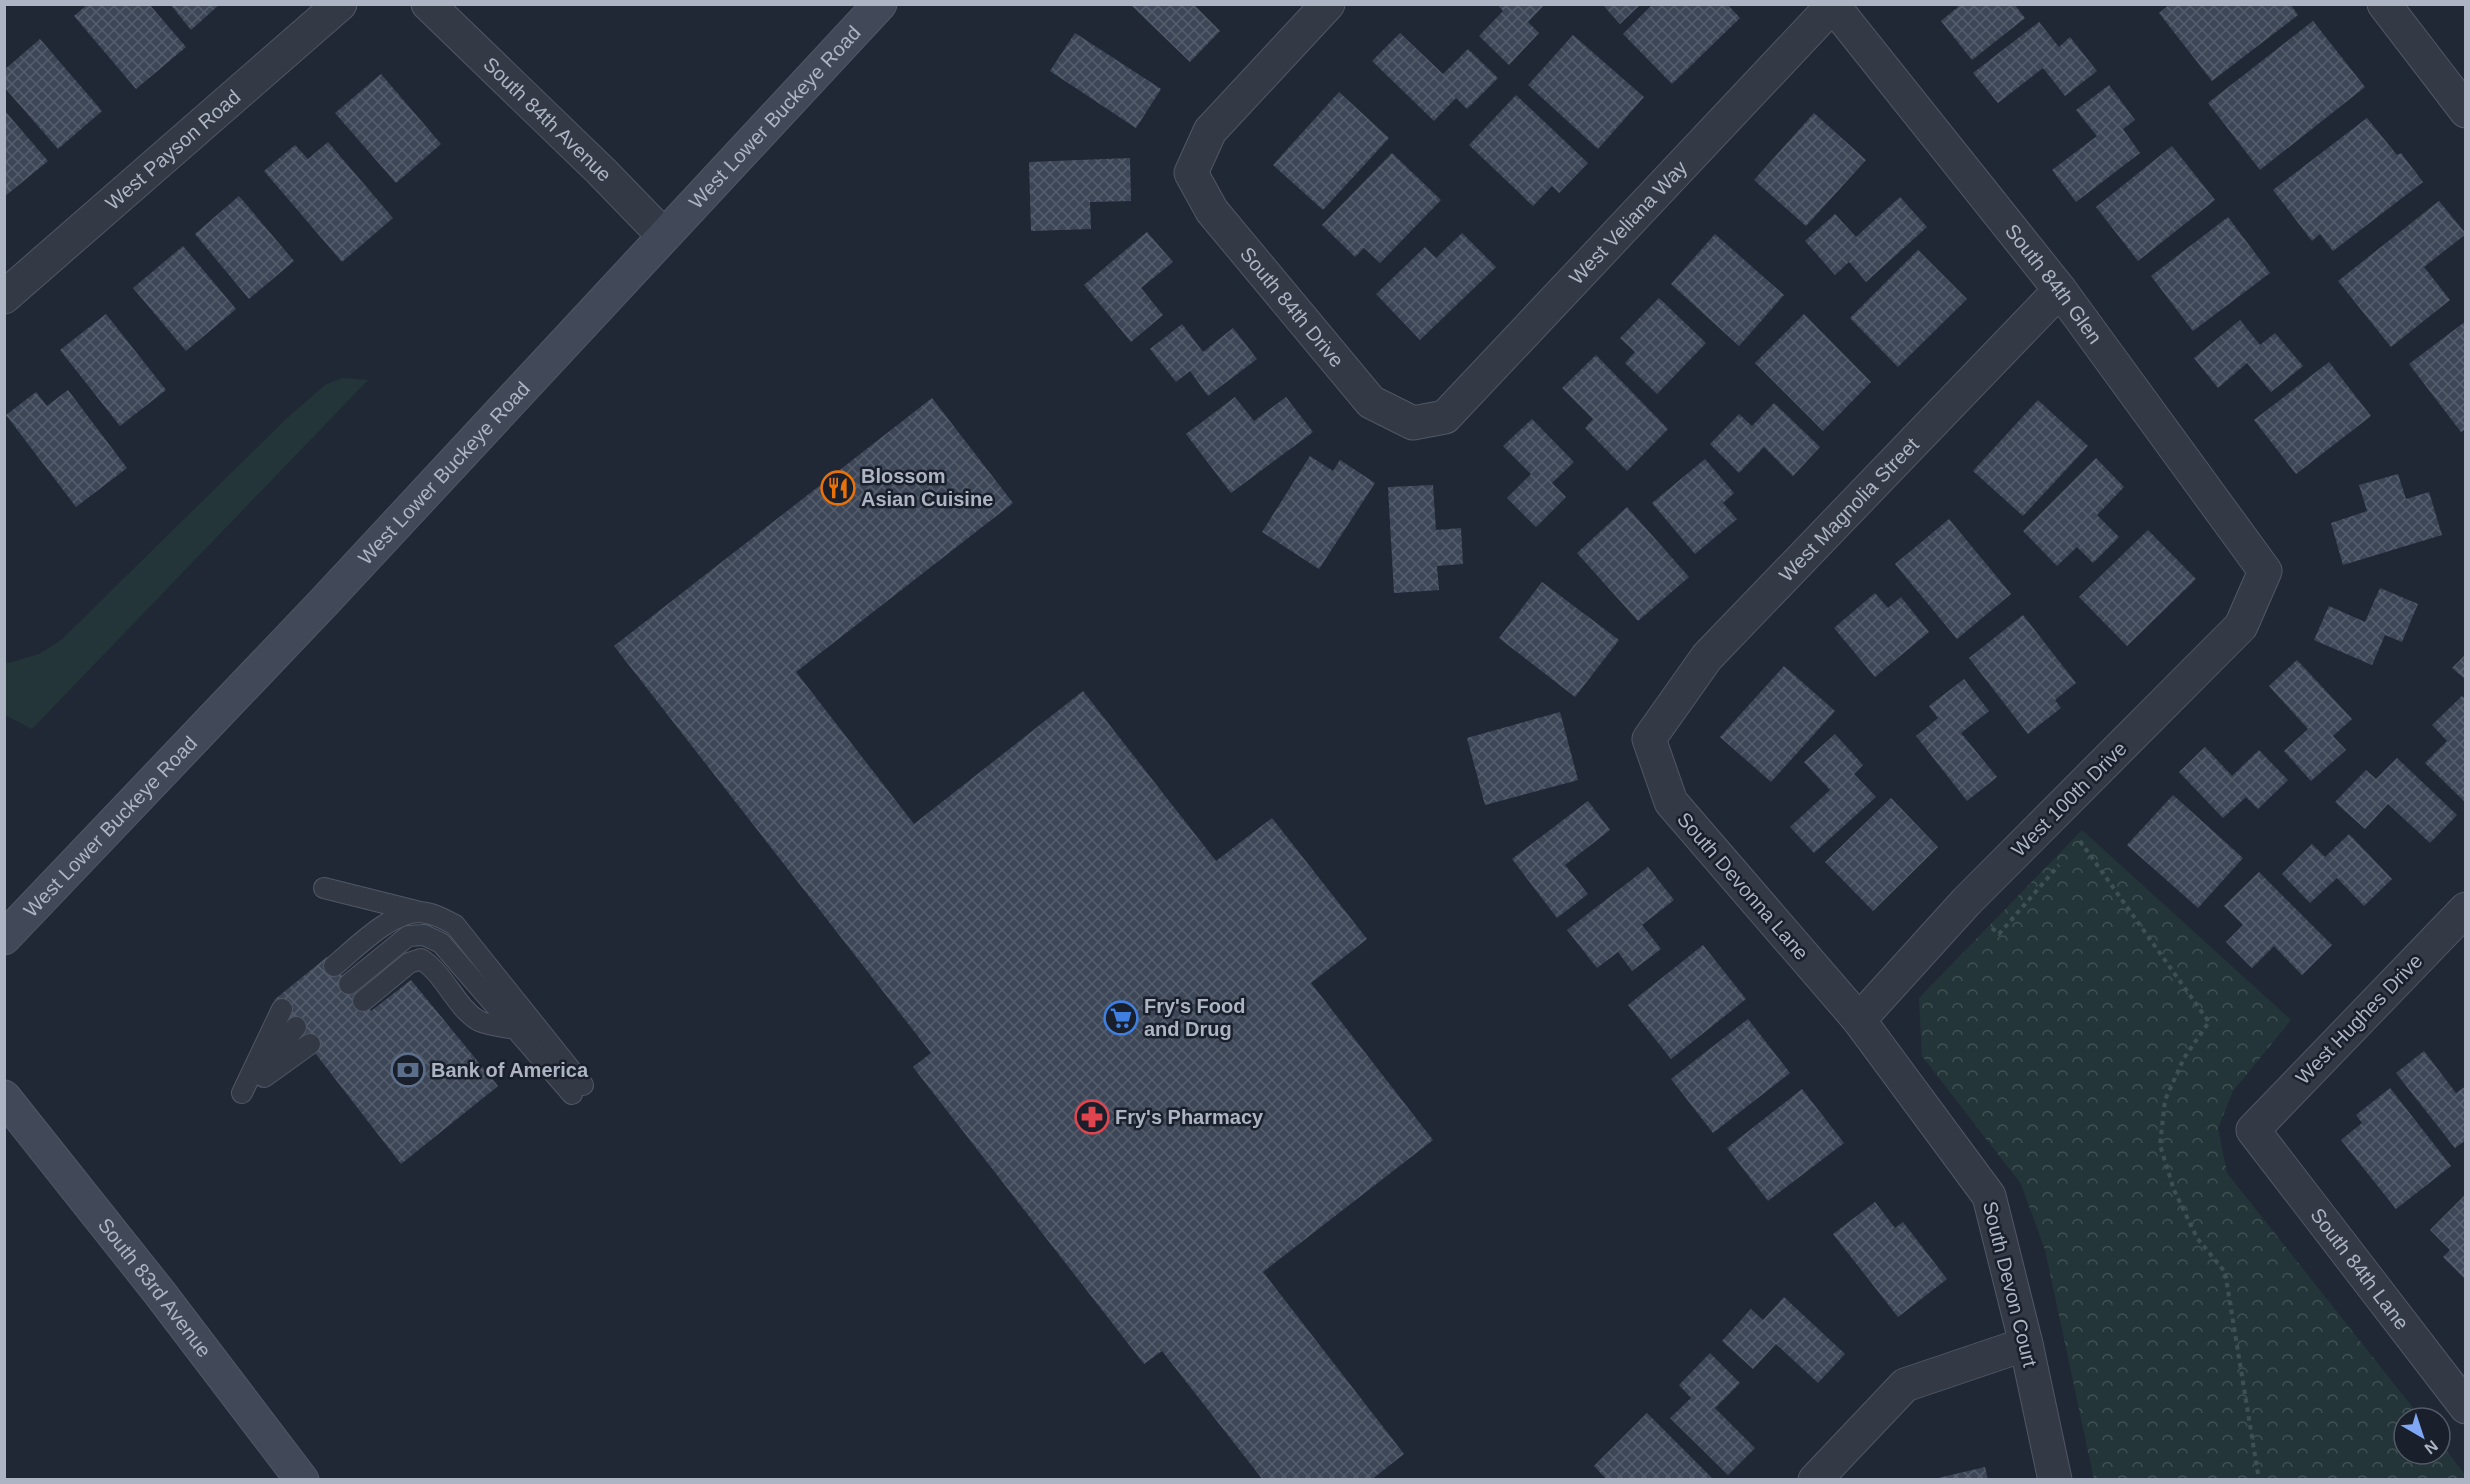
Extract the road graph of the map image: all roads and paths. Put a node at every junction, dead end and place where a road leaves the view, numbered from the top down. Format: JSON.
{"nodes":[{"id":1,"x":340,"y":4,"type":"edge"},
{"id":2,"x":428,"y":4,"type":"edge"},
{"id":3,"x":880,"y":4,"type":"edge"},
{"id":4,"x":2385,"y":4,"type":"edge"},
{"id":5,"x":1327,"y":5,"type":"edge"},
{"id":6,"x":1832,"y":5,"type":"edge"},
{"id":7,"x":2466,"y":111,"type":"edge"},
{"id":8,"x":664,"y":236,"type":"junction"},
{"id":9,"x":2060,"y":290,"type":"junction"},
{"id":10,"x":4,"y":297,"type":"edge"},
{"id":11,"x":1413,"y":423,"type":"joint"},
{"id":12,"x":2265,"y":571,"type":"joint"},
{"id":13,"x":1649,"y":739,"type":"joint"},
{"id":14,"x":2073,"y":849,"type":"dead end"},
{"id":15,"x":2066,"y":857,"type":"dead end"},
{"id":16,"x":324,"y":888,"type":"dead end"},
{"id":17,"x":1966,"y":902,"type":"junction"},
{"id":18,"x":2466,"y":909,"type":"edge"},
{"id":19,"x":419,"y":912,"type":"junction"},
{"id":20,"x":4,"y":938,"type":"edge"},
{"id":21,"x":334,"y":966,"type":"dead end"},
{"id":22,"x":349,"y":984,"type":"dead end"},
{"id":23,"x":363,"y":1001,"type":"dead end"},
{"id":24,"x":282,"y":1009,"type":"dead end"},
{"id":25,"x":1859,"y":1020,"type":"junction"},
{"id":26,"x":296,"y":1027,"type":"dead end"},
{"id":27,"x":516,"y":1029,"type":"junction"},
{"id":28,"x":310,"y":1044,"type":"dead end"},
{"id":29,"x":242,"y":1093,"type":"junction"},
{"id":30,"x":4,"y":1097,"type":"edge"},
{"id":31,"x":2253,"y":1130,"type":"joint"},
{"id":32,"x":2026,"y":1344,"type":"junction"},
{"id":33,"x":2466,"y":1407,"type":"edge"},
{"id":34,"x":302,"y":1479,"type":"edge"},
{"id":35,"x":1815,"y":1479,"type":"edge"},
{"id":36,"x":2055,"y":1479,"type":"edge"},
{"id":37,"x":2259,"y":1479,"type":"edge"}],
"edges":[{"from":1,"to":10,"type":"street","name":"West Payson Road"},
{"from":2,"to":8,"type":"street","name":"South 84th Avenue"},
{"from":3,"to":8,"type":"main road","name":"West Lower Buckeye Road"},
{"from":4,"to":7,"type":"street"},
{"from":5,"to":11,"type":"street","name":"South 84th Drive"},
{"from":6,"to":9,"type":"street","name":"South 84th Glen"},
{"from":6,"to":11,"type":"street","name":"West Veliana Way"},
{"from":8,"to":20,"type":"main road","name":"West Lower Buckeye Road"},
{"from":9,"to":12,"type":"street","name":"South 84th Glen"},
{"from":9,"to":13,"type":"street","name":"West Magnolia Street"},
{"from":12,"to":17,"type":"street","name":"West 100th Drive"},
{"from":13,"to":25,"type":"street","name":"South Devonna Lane"},
{"from":14,"to":37,"type":"path"},
{"from":15,"to":17,"type":"path"},
{"from":16,"to":19,"type":"lane"},
{"from":17,"to":25,"type":"street","name":"West 100th Drive"},
{"from":18,"to":31,"type":"street","name":"West Hughes Drive"},
{"from":19,"to":21,"type":"lane"},
{"from":19,"to":27,"type":"lane"},
{"from":22,"to":27,"type":"lane"},
{"from":23,"to":27,"type":"lane"},
{"from":24,"to":29,"type":"lane"},
{"from":25,"to":32,"type":"street","name":"South Devon Court"},
{"from":26,"to":29,"type":"lane"},
{"from":28,"to":29,"type":"lane"},
{"from":30,"to":34,"type":"main road","name":"South 83rd Avenue"},
{"from":31,"to":33,"type":"street","name":"South 84th Lane"},
{"from":32,"to":35,"type":"street"},
{"from":32,"to":36,"type":"street","name":"South Devon Court"}]}
